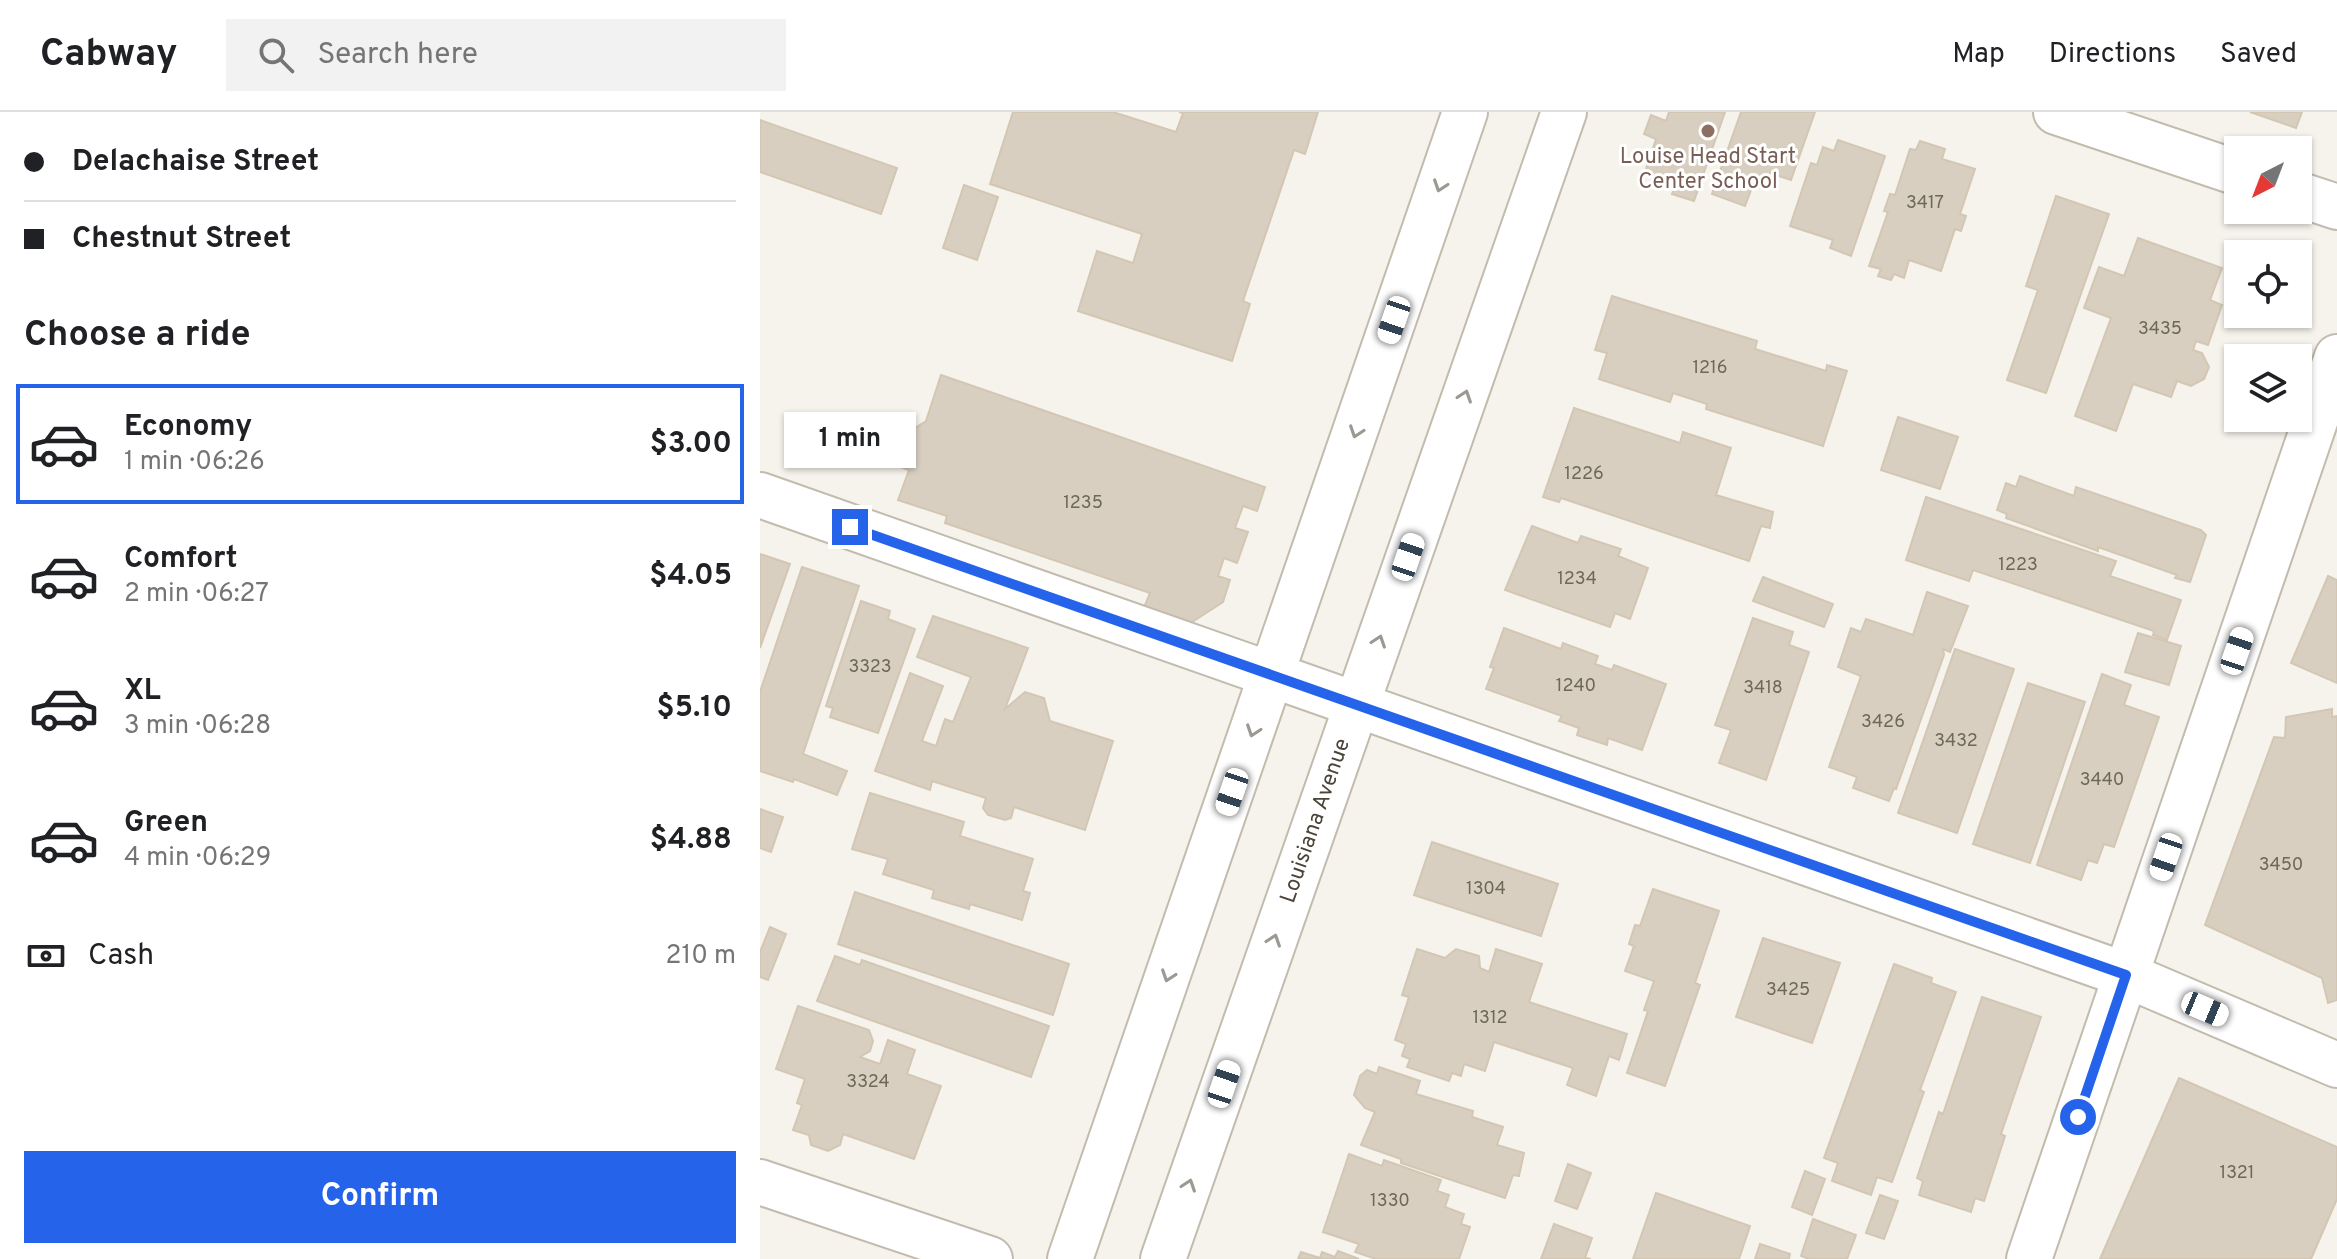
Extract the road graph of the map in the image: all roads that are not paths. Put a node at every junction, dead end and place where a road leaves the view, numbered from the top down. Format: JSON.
{"nodes":[{"id":1,"x":1465,"y":112,"type":"edge"},
{"id":2,"x":1564,"y":112,"type":"edge"},
{"id":3,"x":2056,"y":112,"type":"edge"},
{"id":4,"x":2224,"y":168,"type":"edge"},
{"id":5,"x":2312,"y":199,"type":"edge"},
{"id":6,"x":2337,"y":207,"type":"edge"},
{"id":7,"x":2337,"y":357,"type":"edge"},
{"id":8,"x":760,"y":495,"type":"edge"},
{"id":9,"x":1272,"y":676,"type":"junction"},
{"id":10,"x":1356,"y":705,"type":"junction"},
{"id":11,"x":2126,"y":975,"type":"junction"},
{"id":12,"x":2337,"y":1065,"type":"edge"},
{"id":13,"x":760,"y":1182,"type":"edge"},
{"id":14,"x":990,"y":1259,"type":"edge"},
{"id":15,"x":1070,"y":1259,"type":"edge"},
{"id":16,"x":1163,"y":1259,"type":"edge"},
{"id":17,"x":2029,"y":1259,"type":"edge"}],
"edges":[{"from":1,"to":9,"type":"street","one_way":true},
{"from":10,"to":2,"type":"street","name":"Louisiana Avenue","one_way":true},
{"from":3,"to":4,"type":"street"},
{"from":5,"to":6,"type":"street"},
{"from":7,"to":11,"type":"street"},
{"from":8,"to":9,"type":"street"},
{"from":9,"to":10,"type":"street"},
{"from":9,"to":15,"type":"street","one_way":true},
{"from":10,"to":11,"type":"street"},
{"from":16,"to":10,"type":"street","name":"Louisiana Avenue","one_way":true},
{"from":11,"to":12,"type":"street"},
{"from":11,"to":17,"type":"street"},
{"from":13,"to":14,"type":"street"}]}
